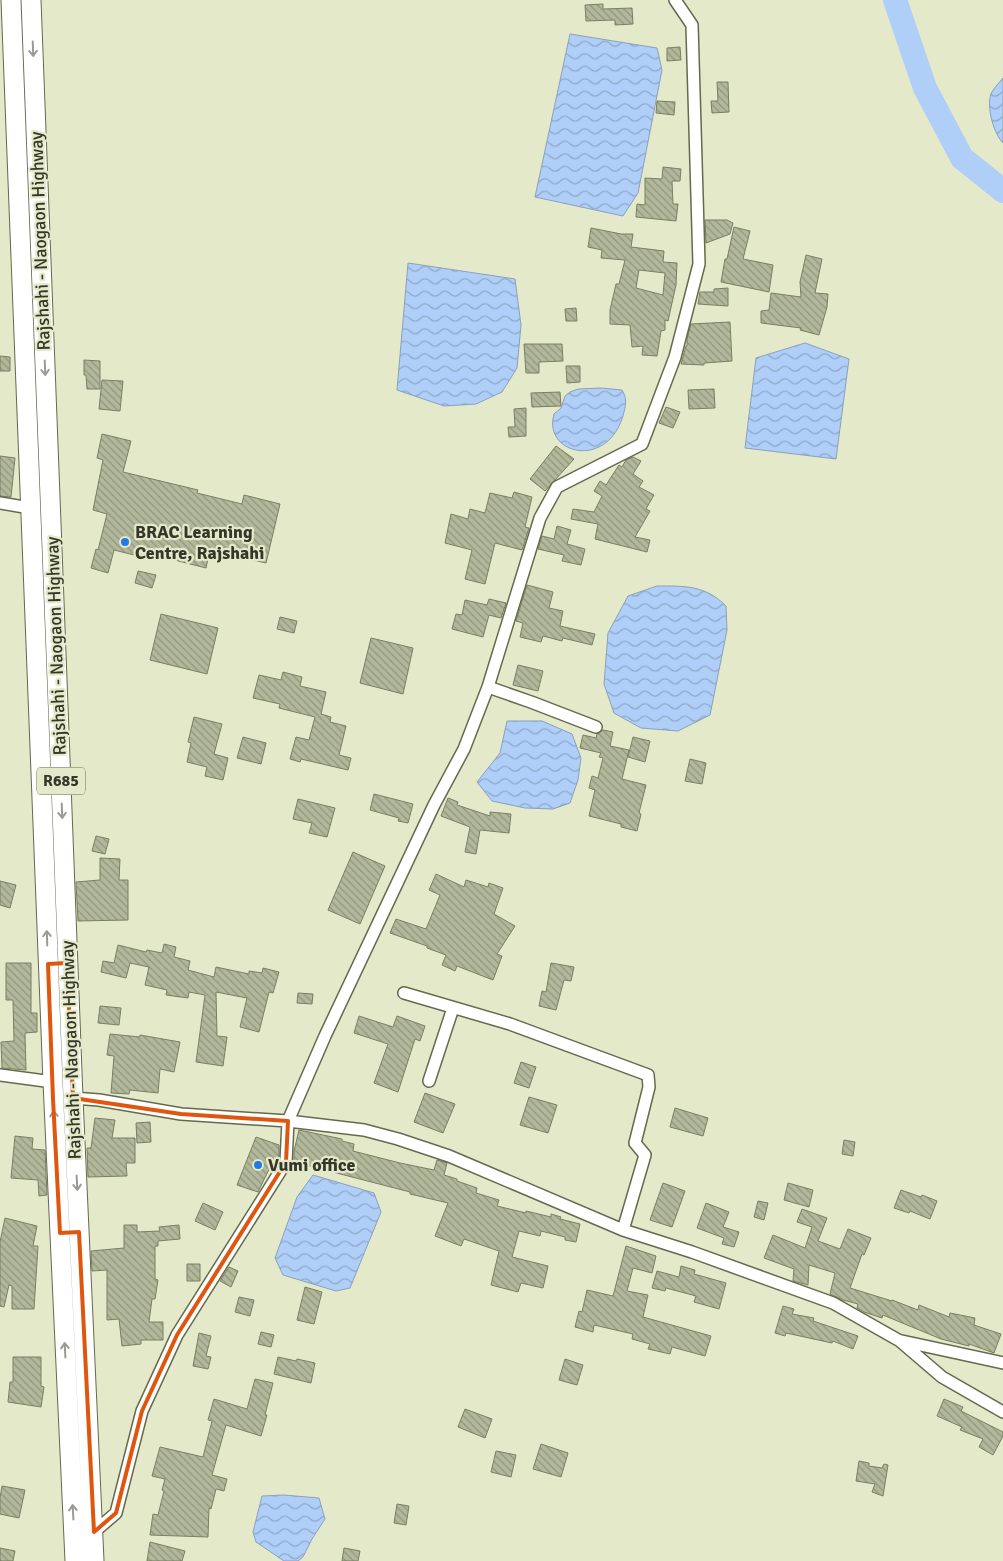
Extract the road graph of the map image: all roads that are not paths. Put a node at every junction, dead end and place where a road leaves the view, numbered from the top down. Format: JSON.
{"nodes":[{"id":1,"x":11,"y":0,"type":"edge"},
{"id":2,"x":31,"y":0,"type":"edge"},
{"id":3,"x":675,"y":0,"type":"edge"},
{"id":4,"x":0,"y":503,"type":"edge"},
{"id":5,"x":30,"y":508,"type":"junction"},
{"id":6,"x":488,"y":687,"type":"junction"},
{"id":7,"x":596,"y":727,"type":"dead end"},
{"id":8,"x":68,"y":963,"type":"junction"},
{"id":9,"x":48,"y":964,"type":"junction"},
{"id":10,"x":404,"y":993,"type":"dead end"},
{"id":11,"x":453,"y":1008,"type":"junction"},
{"id":12,"x":0,"y":1075,"type":"edge"},
{"id":13,"x":429,"y":1081,"type":"dead end"},
{"id":14,"x":52,"y":1082,"type":"junction"},
{"id":15,"x":73,"y":1098,"type":"junction"},
{"id":16,"x":288,"y":1121,"type":"junction"},
{"id":17,"x":623,"y":1230,"type":"junction"},
{"id":18,"x":79,"y":1232,"type":"junction"},
{"id":19,"x":60,"y":1233,"type":"junction"},
{"id":20,"x":900,"y":1341,"type":"junction"},
{"id":21,"x":1003,"y":1363,"type":"edge"},
{"id":22,"x":1003,"y":1412,"type":"edge"},
{"id":23,"x":94,"y":1532,"type":"junction"},
{"id":24,"x":75,"y":1561,"type":"edge"},
{"id":25,"x":94,"y":1561,"type":"edge"}],
"edges":[{"from":1,"to":5,"type":"main road","name":"Rajshahi - Naogaon Highway","number":"R685"},
{"from":2,"to":8,"type":"main road","name":"Rajshahi - Naogaon Highway","number":"R685","one_way":true},
{"from":3,"to":6,"type":"street"},
{"from":4,"to":5,"type":"street"},
{"from":9,"to":5,"type":"main road","name":"Rajshahi - Naogaon Highway","number":"R685","one_way":true},
{"from":6,"to":7,"type":"street"},
{"from":6,"to":16,"type":"street"},
{"from":8,"to":9,"type":"main road"},
{"from":8,"to":15,"type":"main road","name":"Rajshahi - Naogaon Highway","number":"R685"},
{"from":9,"to":14,"type":"main road","name":"Rajshahi - Naogaon Highway","number":"R685"},
{"from":10,"to":11,"type":"street"},
{"from":11,"to":13,"type":"street"},
{"from":11,"to":17,"type":"street"},
{"from":12,"to":14,"type":"street"},
{"from":19,"to":14,"type":"main road","name":"Rajshahi - Naogaon Highway","number":"R685","one_way":true},
{"from":15,"to":16,"type":"street"},
{"from":15,"to":18,"type":"main road","name":"Rajshahi - Naogaon Highway","number":"R685","one_way":true},
{"from":16,"to":17,"type":"street"},
{"from":16,"to":23,"type":"street"},
{"from":17,"to":20,"type":"street"},
{"from":18,"to":19,"type":"main road"},
{"from":18,"to":23,"type":"main road","name":"Rajshahi - Naogaon Highway","number":"R685"},
{"from":24,"to":19,"type":"main road","name":"Rajshahi - Naogaon Highway","number":"R685","one_way":true},
{"from":20,"to":21,"type":"street"},
{"from":20,"to":22,"type":"street"},
{"from":23,"to":25,"type":"main road","name":"Rajshahi - Naogaon Highway","number":"R685"}]}
